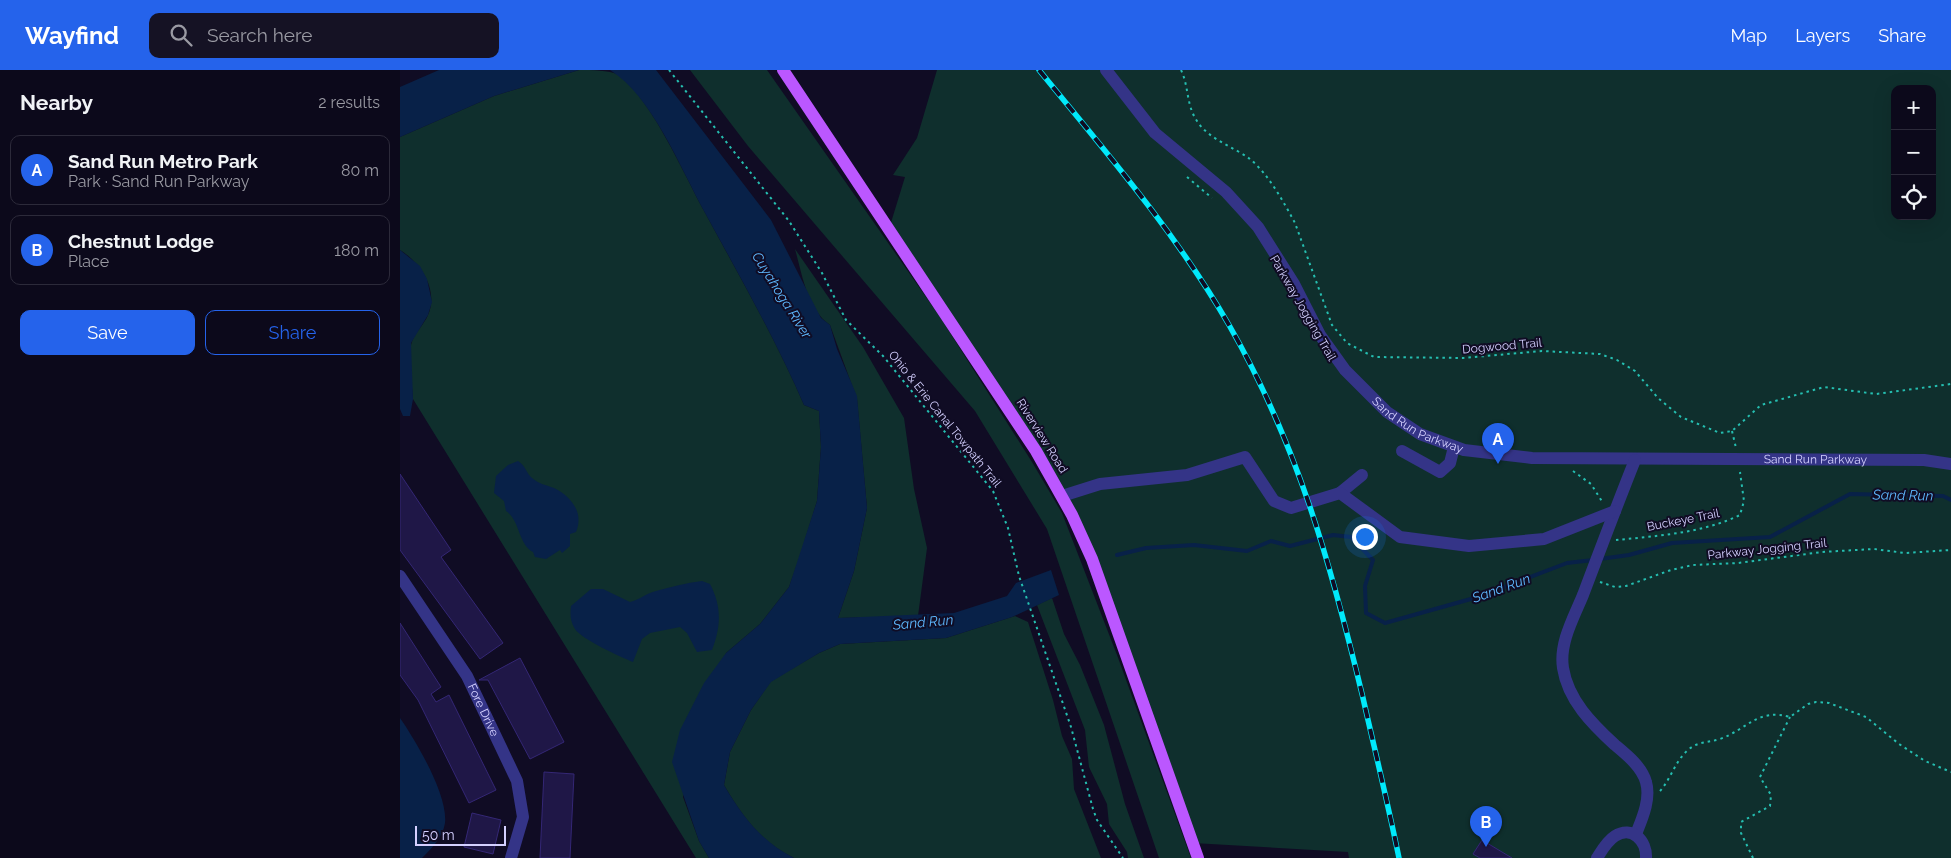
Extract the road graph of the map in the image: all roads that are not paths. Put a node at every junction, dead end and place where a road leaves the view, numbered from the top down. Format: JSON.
{"nodes":[{"id":1,"x":783,"y":70,"type":"edge"},
{"id":2,"x":1106,"y":70,"type":"edge"},
{"id":3,"x":1454,"y":447,"type":"junction"},
{"id":4,"x":1402,"y":451,"type":"dead end"},
{"id":5,"x":1635,"y":460,"type":"junction"},
{"id":6,"x":1951,"y":464,"type":"edge"},
{"id":7,"x":1362,"y":475,"type":"dead end"},
{"id":8,"x":1340,"y":493,"type":"junction"},
{"id":9,"x":1062,"y":496,"type":"junction"},
{"id":10,"x":1611,"y":513,"type":"junction"},
{"id":11,"x":400,"y":576,"type":"edge"},
{"id":12,"x":1636,"y":834,"type":"junction"},
{"id":13,"x":511,"y":858,"type":"edge"},
{"id":14,"x":1198,"y":858,"type":"edge"},
{"id":15,"x":1597,"y":858,"type":"edge"},
{"id":16,"x":1646,"y":858,"type":"edge"}],
"edges":[{"from":1,"to":9,"type":"main road","name":"Riverview Road"},
{"from":2,"to":3,"type":"street","name":"Sand Run Parkway"},
{"from":3,"to":4,"type":"street"},
{"from":3,"to":5,"type":"street","name":"Sand Run Parkway"},
{"from":5,"to":6,"type":"street","name":"Sand Run Parkway"},
{"from":5,"to":10,"type":"street"},
{"from":7,"to":8,"type":"street"},
{"from":8,"to":9,"type":"street"},
{"from":8,"to":10,"type":"street"},
{"from":9,"to":14,"type":"main road","name":"Riverview Road"},
{"from":10,"to":12,"type":"street"},
{"from":11,"to":13,"type":"street","name":"Fore Drive"},
{"from":12,"to":15,"type":"street"},
{"from":12,"to":16,"type":"street"}]}
